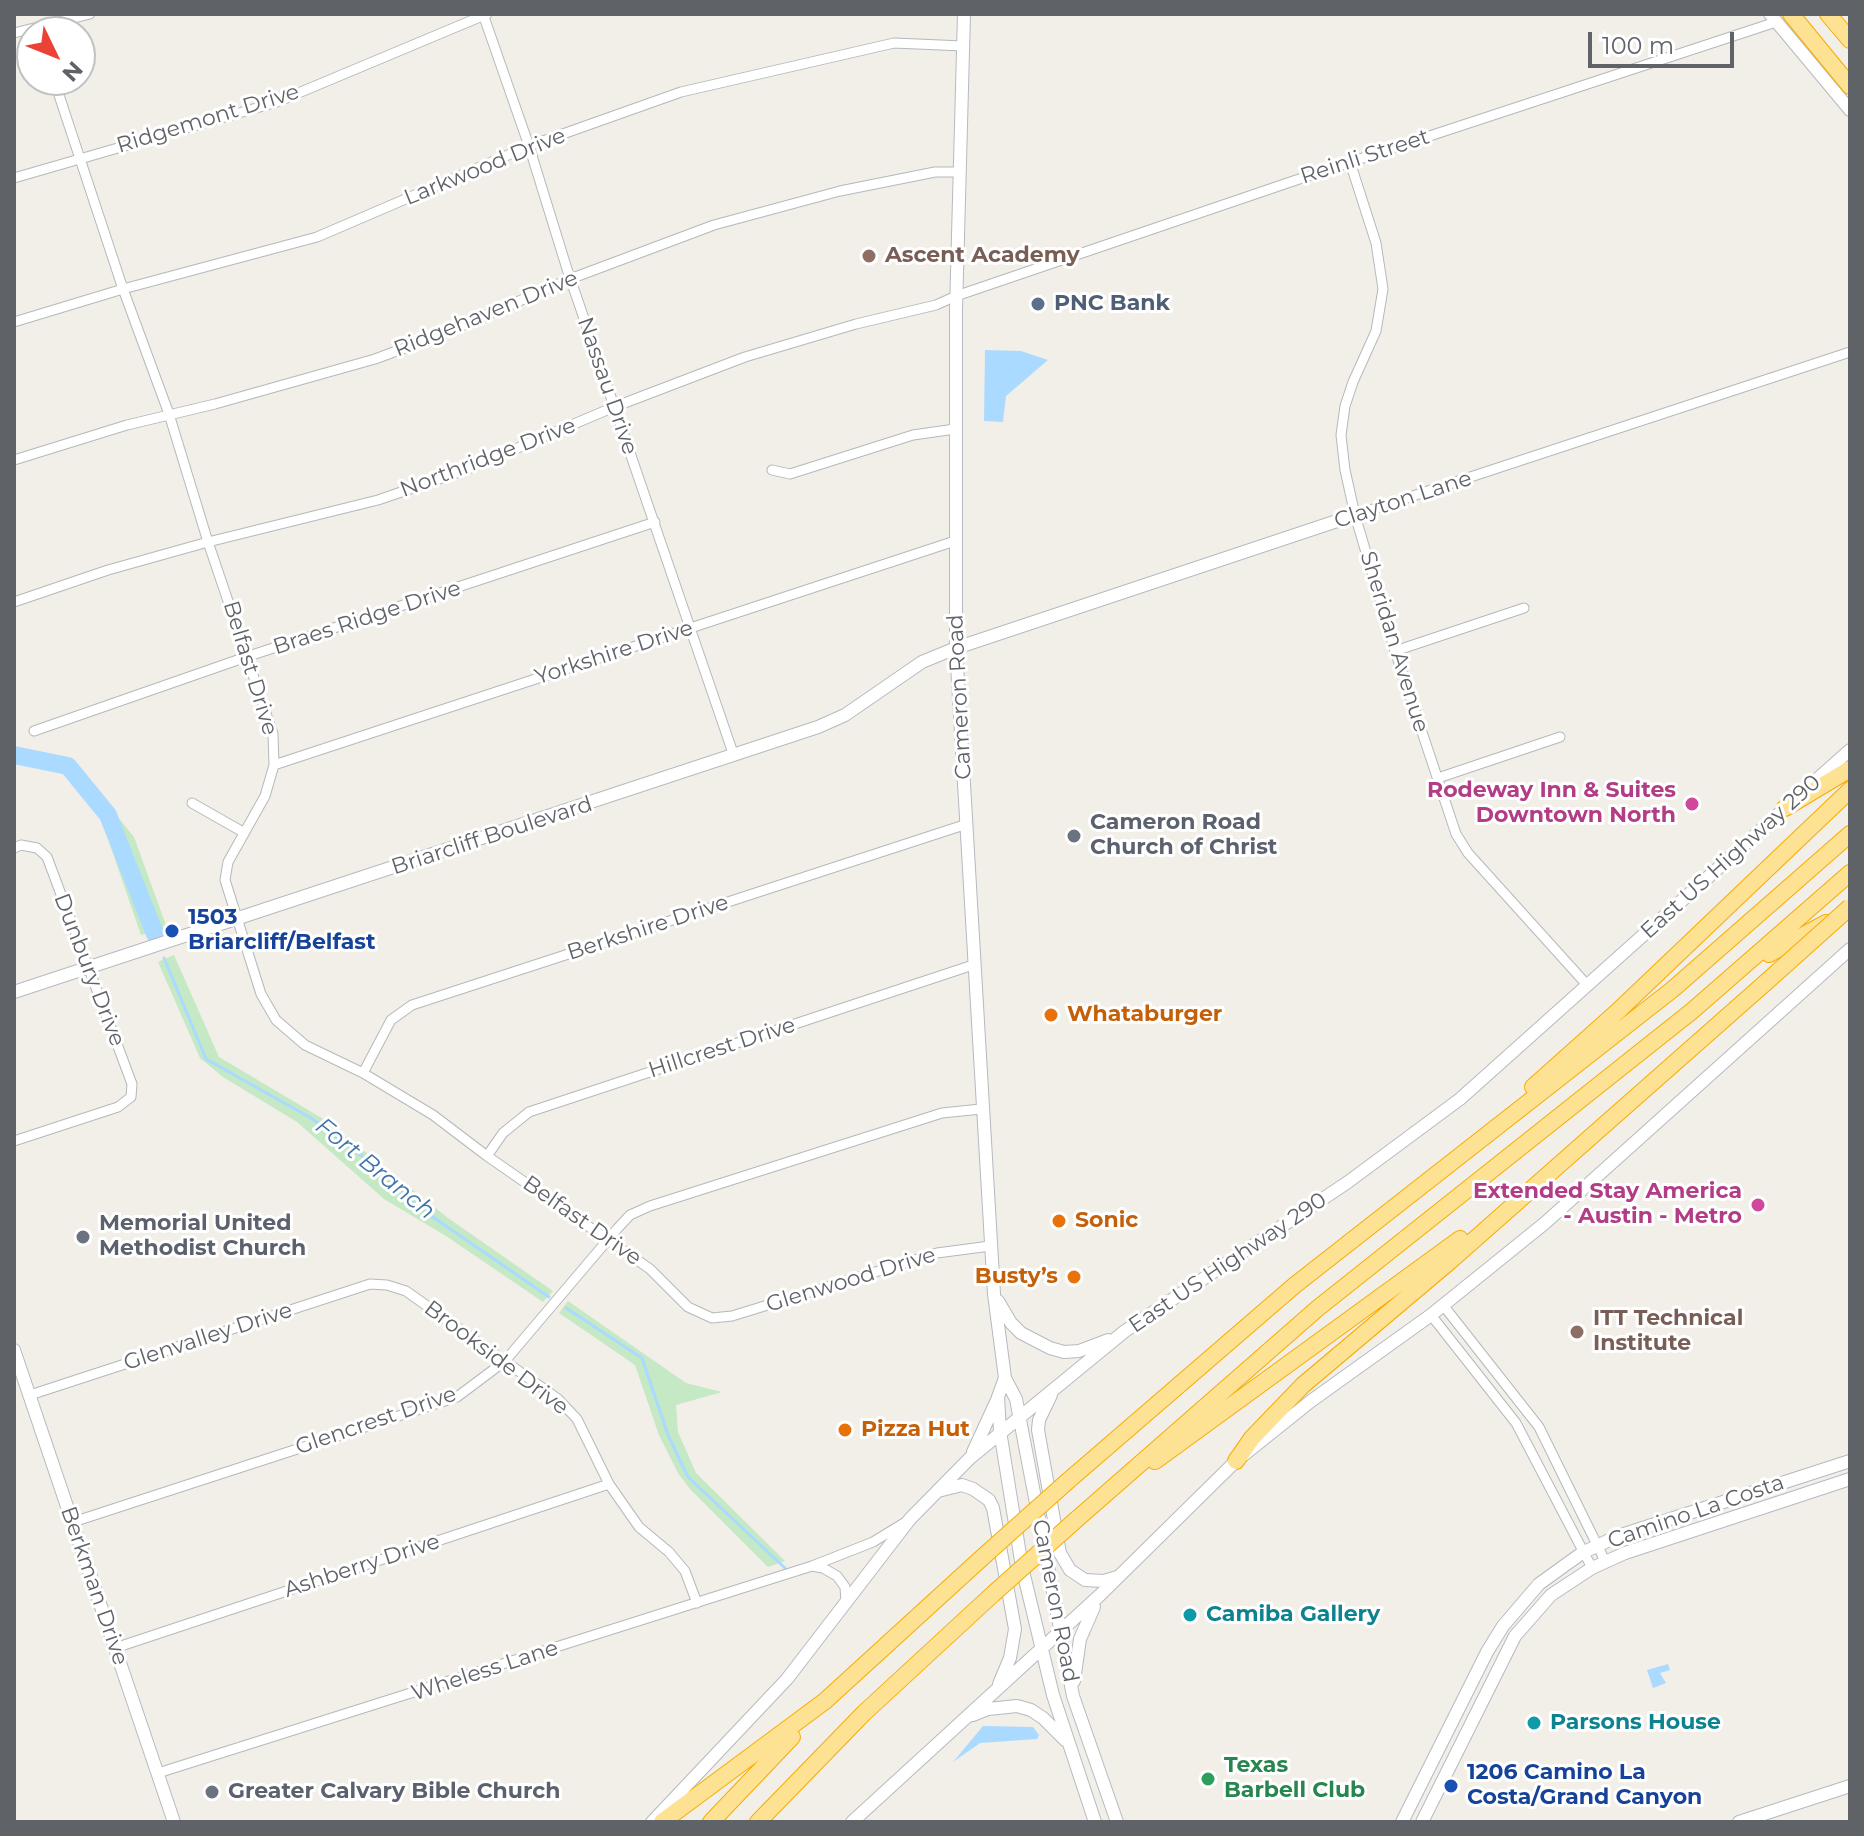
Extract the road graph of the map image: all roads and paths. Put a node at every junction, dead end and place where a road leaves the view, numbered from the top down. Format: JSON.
{"nodes":[{"id":1,"x":485,"y":14,"type":"edge"},
{"id":2,"x":964,"y":14,"type":"edge"},
{"id":3,"x":1791,"y":14,"type":"edge"},
{"id":4,"x":1828,"y":14,"type":"edge"},
{"id":5,"x":1773,"y":18,"type":"edge"},
{"id":6,"x":1850,"y":40,"type":"edge"},
{"id":7,"x":963,"y":46,"type":"junction"},
{"id":8,"x":1850,"y":86,"type":"edge"},
{"id":9,"x":59,"y":96,"type":"edge"},
{"id":10,"x":1850,"y":110,"type":"edge"},
{"id":11,"x":529,"y":146,"type":"junction"},
{"id":12,"x":79,"y":157,"type":"junction"},
{"id":13,"x":1350,"y":162,"type":"junction"},
{"id":14,"x":958,"y":172,"type":"junction"},
{"id":15,"x":14,"y":178,"type":"edge"},
{"id":16,"x":570,"y":279,"type":"junction"},
{"id":17,"x":123,"y":289,"type":"junction"},
{"id":18,"x":956,"y":296,"type":"junction"},
{"id":19,"x":14,"y":322,"type":"edge"},
{"id":20,"x":1850,"y":352,"type":"edge"},
{"id":21,"x":614,"y":407,"type":"junction"},
{"id":22,"x":169,"y":414,"type":"junction"},
{"id":23,"x":955,"y":429,"type":"junction"},
{"id":24,"x":14,"y":460,"type":"edge"},
{"id":25,"x":772,"y":470,"type":"dead end"},
{"id":26,"x":1355,"y":515,"type":"junction"},
{"id":27,"x":655,"y":522,"type":"junction"},
{"id":28,"x":955,"y":541,"type":"junction"},
{"id":29,"x":208,"y":542,"type":"junction"},
{"id":30,"x":14,"y":602,"type":"edge"},
{"id":31,"x":1524,"y":608,"type":"dead end"},
{"id":32,"x":691,"y":628,"type":"junction"},
{"id":33,"x":956,"y":648,"type":"junction"},
{"id":34,"x":1395,"y":651,"type":"junction"},
{"id":35,"x":249,"y":656,"type":"junction"},
{"id":36,"x":34,"y":731,"type":"dead end"},
{"id":37,"x":1560,"y":737,"type":"dead end"},
{"id":38,"x":1850,"y":750,"type":"edge"},
{"id":39,"x":734,"y":756,"type":"junction"},
{"id":40,"x":274,"y":765,"type":"junction"},
{"id":41,"x":1850,"y":769,"type":"edge"},
{"id":42,"x":1438,"y":778,"type":"junction"},
{"id":43,"x":1848,"y":792,"type":"edge"},
{"id":44,"x":192,"y":803,"type":"dead end"},
{"id":45,"x":1785,"y":808,"type":"junction"},
{"id":46,"x":967,"y":824,"type":"junction"},
{"id":47,"x":243,"y":832,"type":"junction"},
{"id":48,"x":1850,"y":834,"type":"edge"},
{"id":49,"x":14,"y":848,"type":"edge"},
{"id":50,"x":1850,"y":873,"type":"edge"},
{"id":51,"x":1850,"y":909,"type":"edge"},
{"id":52,"x":236,"y":920,"type":"junction"},
{"id":53,"x":1850,"y":949,"type":"edge"},
{"id":54,"x":973,"y":965,"type":"junction"},
{"id":55,"x":88,"y":969,"type":"junction"},
{"id":56,"x":1733,"y":975,"type":"junction"},
{"id":57,"x":1588,"y":986,"type":"junction"},
{"id":58,"x":14,"y":992,"type":"edge"},
{"id":59,"x":363,"y":1073,"type":"junction"},
{"id":60,"x":981,"y":1109,"type":"junction"},
{"id":61,"x":1589,"y":1136,"type":"junction"},
{"id":62,"x":14,"y":1141,"type":"edge"},
{"id":63,"x":487,"y":1156,"type":"junction"},
{"id":64,"x":1452,"y":1162,"type":"junction"},
{"id":65,"x":608,"y":1239,"type":"junction"},
{"id":66,"x":990,"y":1246,"type":"junction"},
{"id":67,"x":387,"y":1285,"type":"joint"},
{"id":68,"x":994,"y":1294,"type":"junction"},
{"id":69,"x":1443,"y":1305,"type":"junction"},
{"id":70,"x":1431,"y":1315,"type":"junction"},
{"id":71,"x":712,"y":1318,"type":"joint"},
{"id":72,"x":1125,"y":1331,"type":"junction"},
{"id":73,"x":14,"y":1350,"type":"edge"},
{"id":74,"x":505,"y":1361,"type":"junction"},
{"id":75,"x":1005,"y":1378,"type":"junction"},
{"id":76,"x":1055,"y":1389,"type":"junction"},
{"id":77,"x":30,"y":1395,"type":"junction"},
{"id":78,"x":998,"y":1397,"type":"junction"},
{"id":79,"x":1020,"y":1415,"type":"junction"},
{"id":80,"x":1539,"y":1427,"type":"junction"},
{"id":81,"x":1000,"y":1431,"type":"junction"},
{"id":82,"x":1523,"y":1434,"type":"junction"},
{"id":83,"x":970,"y":1458,"type":"junction"},
{"id":84,"x":1236,"y":1461,"type":"junction"},
{"id":85,"x":1850,"y":1461,"type":"edge"},
{"id":86,"x":1824,"y":1469,"type":"junction"},
{"id":87,"x":1850,"y":1479,"type":"edge"},
{"id":88,"x":609,"y":1484,"type":"junction"},
{"id":89,"x":1830,"y":1485,"type":"junction"},
{"id":90,"x":1115,"y":1487,"type":"junction"},
{"id":91,"x":934,"y":1493,"type":"junction"},
{"id":92,"x":910,"y":1519,"type":"junction"},
{"id":93,"x":73,"y":1522,"type":"junction"},
{"id":94,"x":1597,"y":1545,"type":"junction"},
{"id":95,"x":1582,"y":1553,"type":"junction"},
{"id":96,"x":1605,"y":1561,"type":"junction"},
{"id":97,"x":812,"y":1566,"type":"junction"},
{"id":98,"x":1592,"y":1568,"type":"junction"},
{"id":99,"x":1118,"y":1577,"type":"junction"},
{"id":100,"x":1100,"y":1595,"type":"junction"},
{"id":101,"x":697,"y":1603,"type":"junction"},
{"id":102,"x":845,"y":1606,"type":"junction"},
{"id":103,"x":1059,"y":1633,"type":"junction"},
{"id":104,"x":115,"y":1648,"type":"junction"},
{"id":105,"x":1041,"y":1650,"type":"junction"},
{"id":106,"x":996,"y":1690,"type":"junction"},
{"id":107,"x":1073,"y":1696,"type":"junction"},
{"id":108,"x":825,"y":1701,"type":"junction"},
{"id":109,"x":965,"y":1719,"type":"junction"},
{"id":110,"x":1069,"y":1746,"type":"junction"},
{"id":111,"x":158,"y":1773,"type":"junction"},
{"id":112,"x":1850,"y":1786,"type":"edge"},
{"id":113,"x":174,"y":1822,"type":"edge"},
{"id":114,"x":652,"y":1822,"type":"edge"},
{"id":115,"x":662,"y":1822,"type":"edge"},
{"id":116,"x":711,"y":1822,"type":"edge"},
{"id":117,"x":758,"y":1822,"type":"edge"},
{"id":118,"x":852,"y":1822,"type":"edge"},
{"id":119,"x":1095,"y":1822,"type":"edge"},
{"id":120,"x":1117,"y":1822,"type":"edge"},
{"id":121,"x":1402,"y":1822,"type":"edge"},
{"id":122,"x":1422,"y":1822,"type":"edge"},
{"id":123,"x":1739,"y":1822,"type":"edge"}],
"edges":[{"from":1,"to":11,"type":"street","name":"Nassau Drive"},
{"from":1,"to":12,"type":"street","name":"Ridgemont Drive"},
{"from":2,"to":7,"type":"main road","name":"Cameron Road"},
{"from":3,"to":8,"type":"highway"},
{"from":4,"to":6,"type":"highway"},
{"from":5,"to":10,"type":"main road"},
{"from":5,"to":13,"type":"street","name":"Reinli Street"},
{"from":7,"to":11,"type":"street","name":"Larkwood Drive"},
{"from":7,"to":14,"type":"main road","name":"Cameron Road"},
{"from":9,"to":12,"type":"street","name":"Belfast Drive"},
{"from":11,"to":16,"type":"street","name":"Nassau Drive"},
{"from":11,"to":17,"type":"street","name":"Larkwood Drive"},
{"from":12,"to":15,"type":"street","name":"Ridgemont Drive"},
{"from":12,"to":17,"type":"street","name":"Belfast Drive"},
{"from":13,"to":18,"type":"street","name":"Reinli Street"},
{"from":13,"to":26,"type":"street","name":"Sheridan Avenue"},
{"from":14,"to":16,"type":"street","name":"Ridgehaven Drive"},
{"from":14,"to":18,"type":"main road","name":"Cameron Road"},
{"from":16,"to":21,"type":"street","name":"Nassau Drive"},
{"from":16,"to":22,"type":"street","name":"Ridgehaven Drive"},
{"from":17,"to":19,"type":"street","name":"Larkwood Drive"},
{"from":17,"to":22,"type":"street","name":"Belfast Drive"},
{"from":18,"to":21,"type":"street","name":"Northridge Drive"},
{"from":18,"to":23,"type":"main road","name":"Cameron Road"},
{"from":20,"to":26,"type":"street","name":"Clayton Lane"},
{"from":21,"to":27,"type":"street","name":"Nassau Drive"},
{"from":21,"to":29,"type":"street","name":"Northridge Drive"},
{"from":22,"to":24,"type":"street","name":"Ridgehaven Drive"},
{"from":22,"to":29,"type":"street","name":"Belfast Drive"},
{"from":23,"to":25,"type":"street"},
{"from":23,"to":28,"type":"main road","name":"Cameron Road"},
{"from":26,"to":33,"type":"main road","name":"Clayton Lane"},
{"from":26,"to":34,"type":"street","name":"Sheridan Avenue"},
{"from":27,"to":32,"type":"street","name":"Nassau Drive"},
{"from":27,"to":35,"type":"street","name":"Braes Ridge Drive"},
{"from":28,"to":32,"type":"street","name":"Yorkshire Drive"},
{"from":28,"to":33,"type":"main road","name":"Cameron Road"},
{"from":29,"to":30,"type":"street","name":"Northridge Drive"},
{"from":29,"to":35,"type":"street","name":"Belfast Drive"},
{"from":31,"to":34,"type":"street"},
{"from":32,"to":39,"type":"street","name":"Nassau Drive"},
{"from":32,"to":40,"type":"street","name":"Yorkshire Drive"},
{"from":33,"to":39,"type":"main road","name":"Briarcliff Boulevard"},
{"from":33,"to":46,"type":"main road","name":"Cameron Road"},
{"from":34,"to":42,"type":"street","name":"Sheridan Avenue"},
{"from":35,"to":36,"type":"street","name":"Braes Ridge Drive"},
{"from":35,"to":40,"type":"street","name":"Belfast Drive"},
{"from":37,"to":42,"type":"street"},
{"from":38,"to":45,"type":"main road","name":"East US Highway 290"},
{"from":39,"to":52,"type":"main road","name":"Briarcliff Boulevard"},
{"from":40,"to":47,"type":"street","name":"Belfast Drive"},
{"from":41,"to":45,"type":"highway"},
{"from":42,"to":57,"type":"street","name":"Sheridan Avenue"},
{"from":43,"to":64,"type":"highway"},
{"from":44,"to":47,"type":"street"},
{"from":45,"to":57,"type":"main road","name":"East US Highway 290"},
{"from":46,"to":54,"type":"main road","name":"Cameron Road"},
{"from":46,"to":59,"type":"street","name":"Berkshire Drive"},
{"from":47,"to":52,"type":"street","name":"Belfast Drive"},
{"from":48,"to":64,"type":"highway"},
{"from":49,"to":55,"type":"street","name":"Dunbury Drive"},
{"from":50,"to":56,"type":"highway"},
{"from":51,"to":56,"type":"highway"},
{"from":51,"to":61,"type":"highway","bridge":true},
{"from":52,"to":55,"type":"main road","name":"Briarcliff Boulevard"},
{"from":52,"to":59,"type":"street","name":"Belfast Drive"},
{"from":53,"to":69,"type":"main road"},
{"from":54,"to":60,"type":"main road","name":"Cameron Road"},
{"from":54,"to":63,"type":"street","name":"Hillcrest Drive"},
{"from":55,"to":58,"type":"main road","name":"Briarcliff Boulevard"},
{"from":55,"to":62,"type":"street","name":"Dunbury Drive"},
{"from":56,"to":90,"type":"highway"},
{"from":57,"to":72,"type":"main road","name":"East US Highway 290"},
{"from":59,"to":63,"type":"street","name":"Belfast Drive"},
{"from":60,"to":65,"type":"street","name":"Glencrest Drive"},
{"from":60,"to":66,"type":"main road","name":"Cameron Road"},
{"from":61,"to":84,"type":"highway"},
{"from":61,"to":90,"type":"highway"},
{"from":63,"to":65,"type":"street","name":"Belfast Drive"},
{"from":64,"to":108,"type":"highway","bridge":true},
{"from":65,"to":71,"type":"street","name":"Belfast Drive"},
{"from":65,"to":74,"type":"street","name":"Glencrest Drive"},
{"from":66,"to":68,"type":"main road","name":"Cameron Road"},
{"from":66,"to":71,"type":"street","name":"Glenwood Drive"},
{"from":67,"to":74,"type":"street","name":"Brookside Drive"},
{"from":67,"to":77,"type":"street","name":"Glenvalley Drive"},
{"from":68,"to":72,"type":"main road"},
{"from":68,"to":75,"type":"main road","name":"Cameron Road"},
{"from":69,"to":70,"type":"main road"},
{"from":69,"to":80,"type":"street"},
{"from":70,"to":82,"type":"street"},
{"from":70,"to":84,"type":"main road"},
{"from":72,"to":76,"type":"main road","name":"East US Highway 290"},
{"from":73,"to":77,"type":"main road","name":"Berkman Drive"},
{"from":74,"to":88,"type":"street","name":"Brookside Drive"},
{"from":74,"to":93,"type":"street","name":"Glencrest Drive"},
{"from":75,"to":78,"type":"main road","name":"Cameron Road"},
{"from":75,"to":79,"type":"main road","name":"Cameron Road"},
{"from":76,"to":79,"type":"main road","name":"East US Highway 290"},
{"from":76,"to":99,"type":"main road"},
{"from":77,"to":93,"type":"main road","name":"Berkman Drive"},
{"from":78,"to":81,"type":"main road","name":"Cameron Road"},
{"from":78,"to":83,"type":"main road"},
{"from":79,"to":81,"type":"main road","name":"East US Highway 290"},
{"from":79,"to":103,"type":"main road","name":"Cameron Road"},
{"from":80,"to":82,"type":"street"},
{"from":80,"to":94,"type":"street"},
{"from":81,"to":83,"type":"main road","name":"East US Highway 290"},
{"from":81,"to":105,"type":"main road","name":"Cameron Road"},
{"from":82,"to":95,"type":"street"},
{"from":83,"to":91,"type":"main road","name":"East US Highway 290"},
{"from":84,"to":99,"type":"main road"},
{"from":85,"to":86,"type":"main road","name":"Camino La Costa"},
{"from":86,"to":89,"type":"main road"},
{"from":86,"to":94,"type":"main road","name":"Camino La Costa"},
{"from":87,"to":89,"type":"main road","name":"Camino La Costa"},
{"from":88,"to":101,"type":"street","name":"Brookside Drive"},
{"from":88,"to":104,"type":"street","name":"Ashberry Drive"},
{"from":89,"to":96,"type":"main road","name":"Camino La Costa"},
{"from":90,"to":117,"type":"highway","bridge":true},
{"from":91,"to":92,"type":"main road","name":"East US Highway 290"},
{"from":91,"to":106,"type":"main road"},
{"from":92,"to":97,"type":"street","name":"Wheless Lane"},
{"from":92,"to":102,"type":"main road","name":"East US Highway 290"},
{"from":93,"to":104,"type":"main road","name":"Berkman Drive"},
{"from":94,"to":95,"type":"main road","name":"Camino La Costa"},
{"from":94,"to":96,"type":"street"},
{"from":95,"to":98,"type":"street"},
{"from":95,"to":121,"type":"main road","name":"Camino La Costa"},
{"from":96,"to":98,"type":"main road","name":"Camino La Costa"},
{"from":97,"to":101,"type":"street","name":"Wheless Lane"},
{"from":97,"to":102,"type":"street"},
{"from":98,"to":122,"type":"main road","name":"Camino La Costa"},
{"from":99,"to":100,"type":"main road"},
{"from":100,"to":103,"type":"main road"},
{"from":100,"to":107,"type":"main road"},
{"from":101,"to":111,"type":"street","name":"Wheless Lane"},
{"from":102,"to":114,"type":"main road","name":"East US Highway 290"},
{"from":103,"to":105,"type":"main road"},
{"from":103,"to":107,"type":"main road","name":"Cameron Road"},
{"from":104,"to":111,"type":"main road","name":"Berkman Drive"},
{"from":105,"to":106,"type":"main road"},
{"from":105,"to":110,"type":"main road","name":"Cameron Road"},
{"from":106,"to":109,"type":"main road"},
{"from":107,"to":120,"type":"main road","name":"Cameron Road"},
{"from":108,"to":115,"type":"highway"},
{"from":108,"to":116,"type":"highway"},
{"from":109,"to":110,"type":"main road"},
{"from":109,"to":118,"type":"main road"},
{"from":110,"to":119,"type":"main road","name":"Cameron Road"},
{"from":111,"to":113,"type":"main road","name":"Berkman Drive"},
{"from":112,"to":123,"type":"main road"}]}
